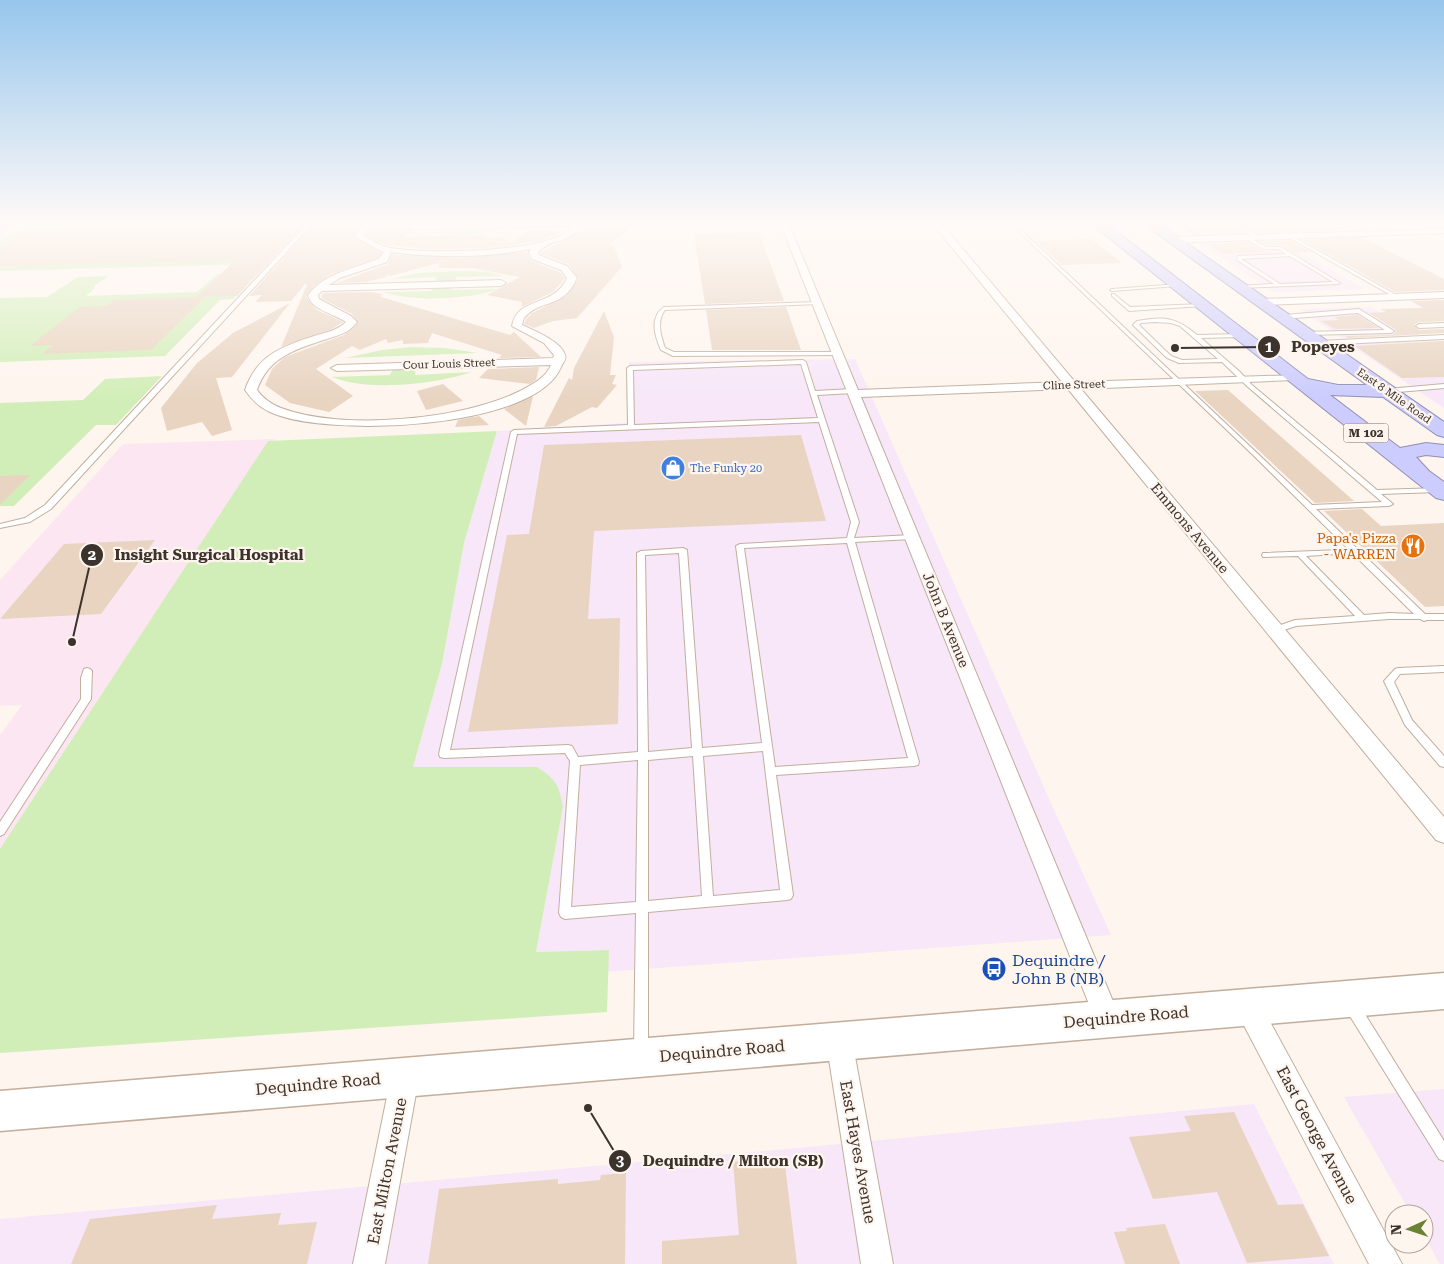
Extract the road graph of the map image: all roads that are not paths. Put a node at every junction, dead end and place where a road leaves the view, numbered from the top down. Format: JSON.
{"nodes":[{"id":1,"x":258,"y":281,"type":"edge"},
{"id":2,"x":327,"y":281,"type":"edge"},
{"id":3,"x":571,"y":281,"type":"edge"},
{"id":4,"x":808,"y":281,"type":"edge"},
{"id":5,"x":984,"y":281,"type":"edge"},
{"id":6,"x":1073,"y":281,"type":"edge"},
{"id":7,"x":1171,"y":281,"type":"edge"},
{"id":8,"x":1183,"y":281,"type":"edge"},
{"id":9,"x":1208,"y":281,"type":"edge"},
{"id":10,"x":1231,"y":281,"type":"edge"},
{"id":11,"x":1272,"y":281,"type":"edge"},
{"id":12,"x":1335,"y":281,"type":"edge"},
{"id":13,"x":1369,"y":281,"type":"edge"},
{"id":14,"x":501,"y":282,"type":"dead end"},
{"id":15,"x":1176,"y":285,"type":"junction"},
{"id":16,"x":1238,"y":286,"type":"junction"},
{"id":17,"x":1280,"y":286,"type":"junction"},
{"id":18,"x":318,"y":288,"type":"junction"},
{"id":19,"x":1444,"y":295,"type":"edge"},
{"id":20,"x":1398,"y":297,"type":"junction"},
{"id":21,"x":817,"y":302,"type":"junction"},
{"id":22,"x":1261,"y":302,"type":"junction"},
{"id":23,"x":1202,"y":305,"type":"junction"},
{"id":24,"x":1320,"y":316,"type":"junction"},
{"id":25,"x":1344,"y":316,"type":"dead end"},
{"id":26,"x":1367,"y":316,"type":"junction"},
{"id":27,"x":1282,"y":317,"type":"junction"},
{"id":28,"x":1334,"y":317,"type":"dead end"},
{"id":29,"x":1444,"y":325,"type":"edge"},
{"id":30,"x":1419,"y":326,"type":"dead end"},
{"id":31,"x":1240,"y":335,"type":"junction"},
{"id":32,"x":1195,"y":336,"type":"junction"},
{"id":33,"x":1444,"y":337,"type":"edge"},
{"id":34,"x":1312,"y":338,"type":"junction"},
{"id":35,"x":838,"y":354,"type":"junction"},
{"id":36,"x":1223,"y":360,"type":"junction"},
{"id":37,"x":560,"y":361,"type":"junction"},
{"id":38,"x":337,"y":368,"type":"dead end"},
{"id":39,"x":1294,"y":377,"type":"junction"},
{"id":40,"x":1242,"y":378,"type":"junction"},
{"id":41,"x":1178,"y":381,"type":"junction"},
{"id":42,"x":1071,"y":386,"type":"junction"},
{"id":43,"x":1444,"y":386,"type":"edge"},
{"id":44,"x":1387,"y":391,"type":"junction"},
{"id":45,"x":854,"y":392,"type":"junction"},
{"id":46,"x":813,"y":393,"type":"junction"},
{"id":47,"x":822,"y":420,"type":"junction"},
{"id":48,"x":631,"y":427,"type":"junction"},
{"id":49,"x":1444,"y":431,"type":"edge"},
{"id":50,"x":1444,"y":451,"type":"edge"},
{"id":51,"x":1375,"y":492,"type":"junction"},
{"id":52,"x":1441,"y":492,"type":"edge"},
{"id":53,"x":1310,"y":507,"type":"junction"},
{"id":54,"x":0,"y":526,"type":"edge"},
{"id":55,"x":912,"y":536,"type":"junction"},
{"id":56,"x":850,"y":540,"type":"junction"},
{"id":57,"x":1338,"y":552,"type":"dead end"},
{"id":58,"x":1300,"y":554,"type":"junction"},
{"id":59,"x":1266,"y":555,"type":"dead end"},
{"id":60,"x":1444,"y":617,"type":"edge"},
{"id":61,"x":1362,"y":618,"type":"junction"},
{"id":62,"x":1424,"y":618,"type":"junction"},
{"id":63,"x":1275,"y":630,"type":"junction"},
{"id":64,"x":1444,"y":669,"type":"edge"},
{"id":65,"x":87,"y":671,"type":"dead end"},
{"id":66,"x":767,"y":747,"type":"junction"},
{"id":67,"x":698,"y":751,"type":"junction"},
{"id":68,"x":642,"y":755,"type":"junction"},
{"id":69,"x":575,"y":761,"type":"junction"},
{"id":70,"x":1444,"y":762,"type":"edge"},
{"id":71,"x":770,"y":771,"type":"junction"},
{"id":72,"x":0,"y":831,"type":"edge"},
{"id":73,"x":1444,"y":833,"type":"edge"},
{"id":74,"x":708,"y":902,"type":"junction"},
{"id":75,"x":642,"y":906,"type":"junction"},
{"id":76,"x":1444,"y":991,"type":"edge"},
{"id":77,"x":1347,"y":998,"type":"junction"},
{"id":78,"x":1248,"y":1007,"type":"junction"},
{"id":79,"x":1107,"y":1018,"type":"junction"},
{"id":80,"x":839,"y":1040,"type":"junction"},
{"id":81,"x":641,"y":1058,"type":"junction"},
{"id":82,"x":405,"y":1077,"type":"junction"},
{"id":83,"x":0,"y":1111,"type":"edge"},
{"id":84,"x":1444,"y":1154,"type":"edge"},
{"id":85,"x":369,"y":1264,"type":"edge"},
{"id":86,"x":877,"y":1264,"type":"edge"},
{"id":87,"x":1386,"y":1264,"type":"edge"}],
"edges":[{"from":1,"to":54,"type":"lane"},
{"from":2,"to":18,"type":"street"},
{"from":3,"to":37,"type":"street"},
{"from":4,"to":21,"type":"street","name":"John B Avenue"},
{"from":5,"to":42,"type":"street","name":"Emmons Avenue"},
{"from":6,"to":41,"type":"lane"},
{"from":7,"to":15,"type":"highway","number":"M 102"},
{"from":8,"to":15,"type":"highway"},
{"from":9,"to":16,"type":"highway"},
{"from":10,"to":16,"type":"highway","name":"East 8 Mile Road"},
{"from":11,"to":17,"type":"lane"},
{"from":12,"to":17,"type":"lane"},
{"from":13,"to":20,"type":"lane"},
{"from":14,"to":18,"type":"street"},
{"from":15,"to":23,"type":"highway","number":"M 102"},
{"from":15,"to":23,"type":"lane"},
{"from":16,"to":17,"type":"lane"},
{"from":16,"to":22,"type":"highway","name":"East 8 Mile Road"},
{"from":18,"to":37,"type":"street"},
{"from":19,"to":20,"type":"street"},
{"from":20,"to":22,"type":"street"},
{"from":21,"to":35,"type":"street","name":"John B Avenue"},
{"from":21,"to":35,"type":"lane"},
{"from":22,"to":27,"type":"highway","name":"East 8 Mile Road"},
{"from":23,"to":31,"type":"highway","number":"M 102"},
{"from":24,"to":26,"type":"lane"},
{"from":24,"to":27,"type":"lane"},
{"from":24,"to":28,"type":"lane"},
{"from":25,"to":26,"type":"lane"},
{"from":26,"to":34,"type":"lane"},
{"from":27,"to":34,"type":"highway","name":"East 8 Mile Road"},
{"from":29,"to":30,"type":"lane"},
{"from":31,"to":32,"type":"lane"},
{"from":31,"to":39,"type":"highway","number":"M 102"},
{"from":32,"to":36,"type":"lane"},
{"from":32,"to":36,"type":"lane"},
{"from":33,"to":34,"type":"lane"},
{"from":34,"to":44,"type":"highway","name":"East 8 Mile Road"},
{"from":35,"to":45,"type":"street","name":"John B Avenue"},
{"from":36,"to":40,"type":"lane"},
{"from":37,"to":38,"type":"street","name":"Cour Louis Street"},
{"from":39,"to":40,"type":"street","name":"Cline Street"},
{"from":39,"to":44,"type":"highway"},
{"from":39,"to":52,"type":"highway","number":"M 102"},
{"from":40,"to":41,"type":"street","name":"Cline Street"},
{"from":40,"to":51,"type":"lane"},
{"from":41,"to":42,"type":"street","name":"Cline Street"},
{"from":41,"to":53,"type":"lane"},
{"from":42,"to":45,"type":"street","name":"Cline Street"},
{"from":42,"to":63,"type":"street","name":"Emmons Avenue"},
{"from":43,"to":44,"type":"lane"},
{"from":44,"to":49,"type":"highway","name":"East 8 Mile Road"},
{"from":45,"to":46,"type":"lane"},
{"from":45,"to":55,"type":"street","name":"John B Avenue"},
{"from":46,"to":47,"type":"lane"},
{"from":46,"to":48,"type":"lane"},
{"from":47,"to":48,"type":"lane"},
{"from":47,"to":56,"type":"lane"},
{"from":48,"to":69,"type":"lane"},
{"from":50,"to":52,"type":"highway"},
{"from":51,"to":52,"type":"lane"},
{"from":51,"to":53,"type":"lane"},
{"from":53,"to":62,"type":"lane"},
{"from":55,"to":56,"type":"lane"},
{"from":55,"to":79,"type":"street","name":"John B Avenue"},
{"from":56,"to":66,"type":"lane"},
{"from":56,"to":71,"type":"lane"},
{"from":57,"to":58,"type":"lane"},
{"from":58,"to":59,"type":"lane"},
{"from":58,"to":61,"type":"lane"},
{"from":60,"to":62,"type":"lane"},
{"from":61,"to":62,"type":"lane"},
{"from":61,"to":63,"type":"lane"},
{"from":63,"to":73,"type":"street","name":"Emmons Avenue"},
{"from":64,"to":70,"type":"lane"},
{"from":65,"to":72,"type":"lane"},
{"from":66,"to":67,"type":"lane"},
{"from":66,"to":71,"type":"lane"},
{"from":67,"to":68,"type":"lane"},
{"from":67,"to":68,"type":"lane"},
{"from":67,"to":74,"type":"lane"},
{"from":68,"to":69,"type":"lane"},
{"from":68,"to":75,"type":"lane"},
{"from":69,"to":75,"type":"lane"},
{"from":71,"to":74,"type":"lane"},
{"from":74,"to":75,"type":"lane"},
{"from":75,"to":81,"type":"lane"},
{"from":76,"to":77,"type":"main road","name":"Dequindre Road"},
{"from":77,"to":78,"type":"main road","name":"Dequindre Road"},
{"from":77,"to":84,"type":"lane"},
{"from":78,"to":79,"type":"main road","name":"Dequindre Road"},
{"from":78,"to":87,"type":"street","name":"East George Avenue"},
{"from":79,"to":80,"type":"main road","name":"Dequindre Road"},
{"from":80,"to":81,"type":"main road","name":"Dequindre Road"},
{"from":80,"to":86,"type":"street","name":"East Hayes Avenue"},
{"from":81,"to":82,"type":"main road","name":"Dequindre Road"},
{"from":82,"to":83,"type":"main road","name":"Dequindre Road"},
{"from":82,"to":85,"type":"street","name":"East Milton Avenue"}]}
